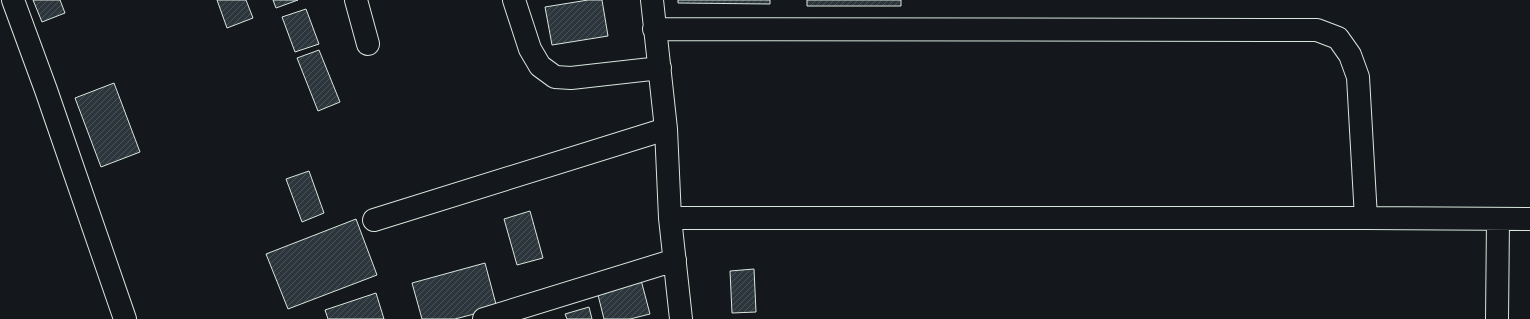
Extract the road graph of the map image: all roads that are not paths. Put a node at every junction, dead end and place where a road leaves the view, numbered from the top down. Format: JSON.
{"nodes":[{"id":1,"x":13,"y":0,"type":"edge"},
{"id":2,"x":356,"y":0,"type":"edge"},
{"id":3,"x":514,"y":0,"type":"edge"},
{"id":4,"x":652,"y":0,"type":"edge"},
{"id":5,"x":654,"y":29,"type":"junction"},
{"id":6,"x":368,"y":44,"type":"dead end"},
{"id":7,"x":660,"y":68,"type":"junction"},
{"id":8,"x":666,"y":129,"type":"junction"},
{"id":9,"x":670,"y":218,"type":"junction"},
{"id":10,"x":1366,"y":218,"type":"junction"},
{"id":11,"x":1530,"y":219,"type":"edge"},
{"id":12,"x":374,"y":220,"type":"dead end"},
{"id":13,"x":1498,"y":220,"type":"junction"},
{"id":14,"x":675,"y":260,"type":"junction"},
{"id":15,"x":125,"y":319,"type":"edge"},
{"id":16,"x":484,"y":319,"type":"edge"},
{"id":17,"x":681,"y":319,"type":"edge"},
{"id":18,"x":1497,"y":319,"type":"edge"}],
"edges":[{"from":1,"to":15,"type":"street"},
{"from":2,"to":6,"type":"street"},
{"from":3,"to":7,"type":"street"},
{"from":4,"to":5,"type":"street"},
{"from":5,"to":7,"type":"street"},
{"from":5,"to":10,"type":"street"},
{"from":7,"to":8,"type":"street"},
{"from":8,"to":9,"type":"street"},
{"from":8,"to":12,"type":"street"},
{"from":9,"to":10,"type":"street"},
{"from":9,"to":14,"type":"street"},
{"from":10,"to":13,"type":"street"},
{"from":11,"to":13,"type":"street"},
{"from":13,"to":18,"type":"street"},
{"from":14,"to":16,"type":"street"},
{"from":14,"to":17,"type":"street"}]}
